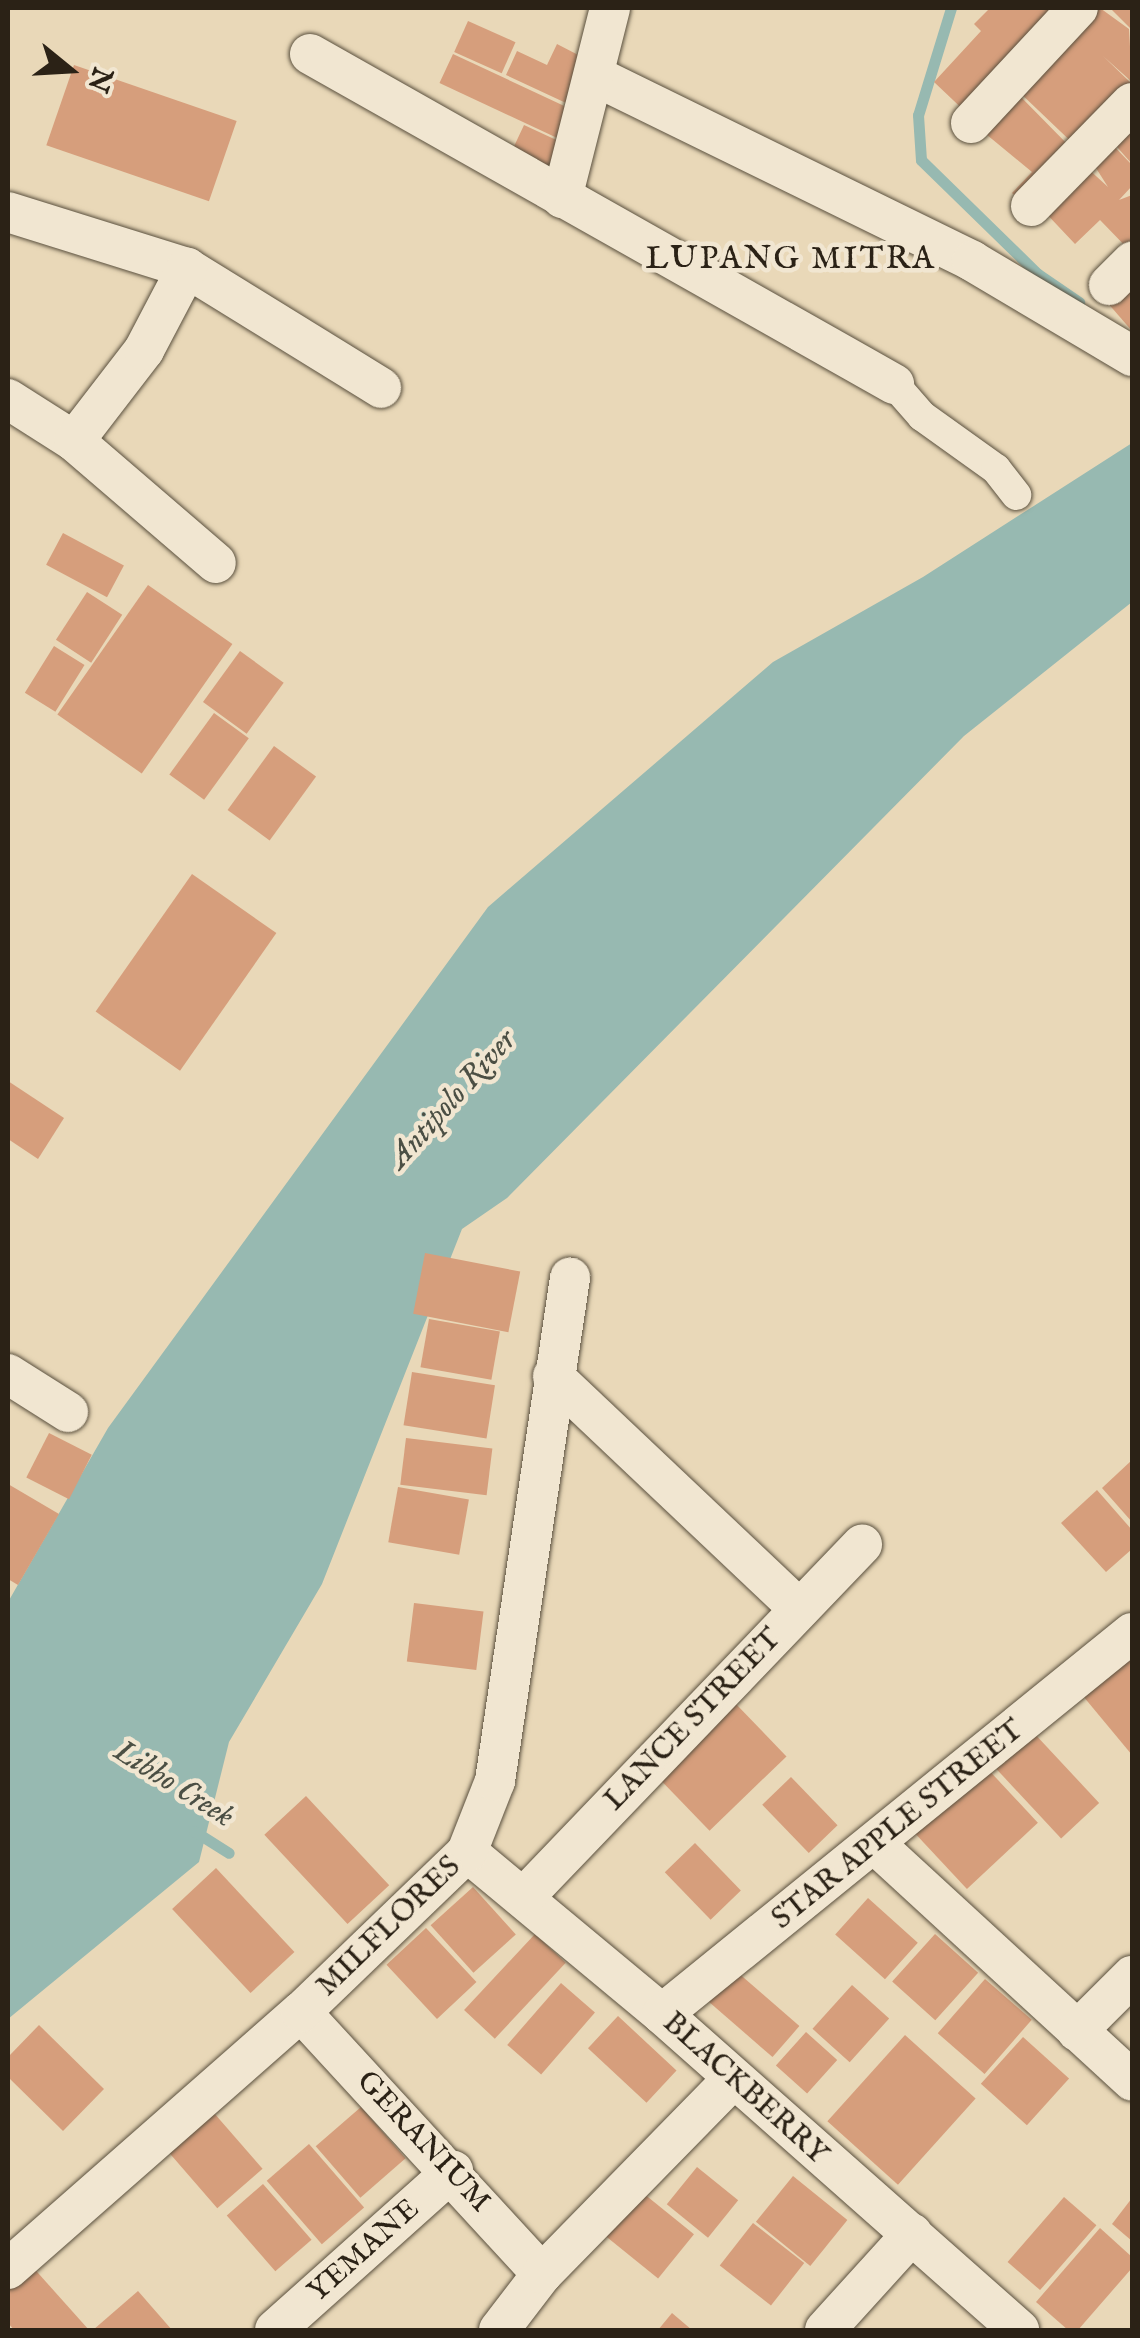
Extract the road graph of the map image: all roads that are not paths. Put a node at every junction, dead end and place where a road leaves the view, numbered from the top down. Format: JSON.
{"nodes":[{"id":1,"x":610,"y":8,"type":"edge"},
{"id":2,"x":1078,"y":8,"type":"edge"},
{"id":3,"x":310,"y":54,"type":"dead end"},
{"id":4,"x":595,"y":76,"type":"junction"},
{"id":5,"x":1132,"y":103,"type":"edge"},
{"id":6,"x":970,"y":122,"type":"dead end"},
{"id":7,"x":562,"y":198,"type":"junction"},
{"id":8,"x":1031,"y":206,"type":"dead end"},
{"id":9,"x":8,"y":212,"type":"edge"},
{"id":10,"x":187,"y":268,"type":"junction"},
{"id":11,"x":1132,"y":356,"type":"edge"},
{"id":12,"x":894,"y":384,"type":"joint"},
{"id":13,"x":380,"y":388,"type":"dead end"},
{"id":14,"x":8,"y":399,"type":"edge"},
{"id":15,"x":74,"y":441,"type":"junction"},
{"id":16,"x":1016,"y":495,"type":"dead end"},
{"id":17,"x":216,"y":563,"type":"dead end"},
{"id":18,"x":570,"y":1278,"type":"dead end"},
{"id":19,"x":8,"y":1374,"type":"edge"},
{"id":20,"x":553,"y":1376,"type":"junction"},
{"id":21,"x":68,"y":1412,"type":"dead end"},
{"id":22,"x":862,"y":1546,"type":"dead end"},
{"id":23,"x":799,"y":1609,"type":"junction"},
{"id":24,"x":1132,"y":1632,"type":"edge"},
{"id":25,"x":876,"y":1846,"type":"junction"},
{"id":26,"x":467,"y":1852,"type":"junction"},
{"id":27,"x":525,"y":1896,"type":"junction"},
{"id":28,"x":1132,"y":1976,"type":"edge"},
{"id":29,"x":301,"y":2012,"type":"junction"},
{"id":30,"x":662,"y":2014,"type":"junction"},
{"id":31,"x":1077,"y":2032,"type":"junction"},
{"id":32,"x":732,"y":2080,"type":"junction"},
{"id":33,"x":1132,"y":2080,"type":"edge"},
{"id":34,"x":453,"y":2171,"type":"junction"},
{"id":35,"x":912,"y":2234,"type":"junction"},
{"id":36,"x":8,"y":2268,"type":"edge"},
{"id":37,"x":542,"y":2274,"type":"junction"},
{"id":38,"x":276,"y":2330,"type":"edge"},
{"id":39,"x":500,"y":2330,"type":"edge"},
{"id":40,"x":826,"y":2330,"type":"edge"},
{"id":41,"x":1019,"y":2330,"type":"edge"}],
"edges":[{"from":1,"to":4,"type":"street"},
{"from":2,"to":6,"type":"street"},
{"from":3,"to":7,"type":"street"},
{"from":4,"to":7,"type":"street"},
{"from":4,"to":11,"type":"street"},
{"from":5,"to":8,"type":"street"},
{"from":7,"to":12,"type":"street"},
{"from":9,"to":10,"type":"street"},
{"from":10,"to":13,"type":"street"},
{"from":10,"to":15,"type":"street"},
{"from":12,"to":16,"type":"street"},
{"from":14,"to":15,"type":"street"},
{"from":15,"to":17,"type":"street"},
{"from":18,"to":20,"type":"street","name":"MILFLORES"},
{"from":19,"to":21,"type":"street"},
{"from":20,"to":23,"type":"street"},
{"from":20,"to":26,"type":"street","name":"MILFLORES"},
{"from":22,"to":23,"type":"street","name":"LANCE STREET"},
{"from":23,"to":27,"type":"street","name":"LANCE STREET"},
{"from":24,"to":25,"type":"street","name":"STAR APPLE STREET"},
{"from":25,"to":30,"type":"street","name":"STAR APPLE STREET"},
{"from":25,"to":31,"type":"street"},
{"from":26,"to":27,"type":"street","name":"BLACKBERRY"},
{"from":26,"to":29,"type":"street","name":"MILFLORES"},
{"from":27,"to":30,"type":"street","name":"BLACKBERRY"},
{"from":28,"to":31,"type":"street"},
{"from":29,"to":34,"type":"street","name":"GERANIUM"},
{"from":29,"to":36,"type":"street","name":"MILFLORES"},
{"from":30,"to":32,"type":"street","name":"BLACKBERRY"},
{"from":31,"to":33,"type":"street"},
{"from":32,"to":35,"type":"street","name":"BLACKBERRY"},
{"from":32,"to":37,"type":"street"},
{"from":34,"to":37,"type":"street","name":"GERANIUM"},
{"from":34,"to":38,"type":"street","name":"YEMANE"},
{"from":35,"to":40,"type":"street"},
{"from":35,"to":41,"type":"street","name":"BLACKBERRY"},
{"from":37,"to":39,"type":"street"}]}
